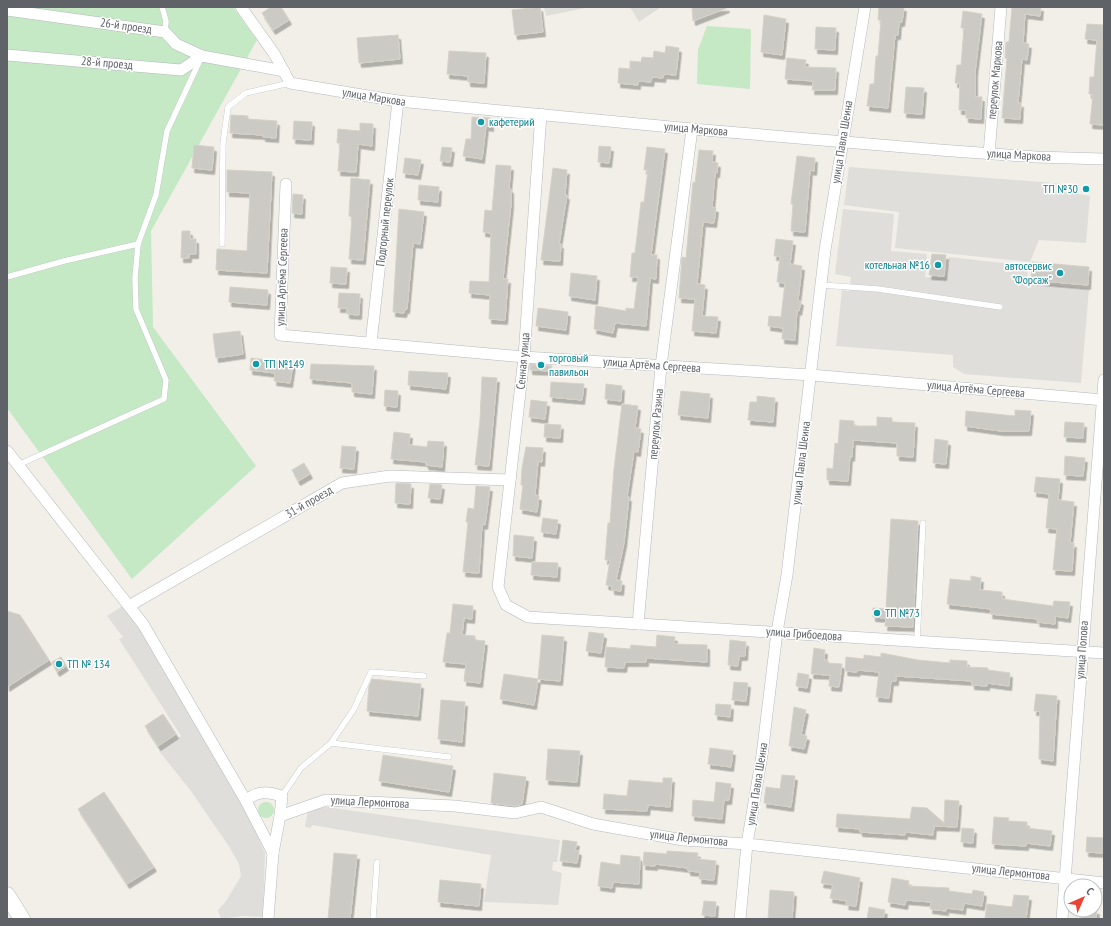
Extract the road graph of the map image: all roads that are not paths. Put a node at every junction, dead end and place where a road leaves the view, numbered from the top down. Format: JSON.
{"nodes":[{"id":1,"x":162,"y":7,"type":"edge"},
{"id":2,"x":241,"y":7,"type":"edge"},
{"id":3,"x":865,"y":7,"type":"edge"},
{"id":4,"x":1001,"y":7,"type":"edge"},
{"id":5,"x":7,"y":10,"type":"edge"},
{"id":6,"x":165,"y":32,"type":"junction"},
{"id":7,"x":7,"y":55,"type":"edge"},
{"id":8,"x":202,"y":56,"type":"junction"},
{"id":9,"x":284,"y":71,"type":"junction"},
{"id":10,"x":290,"y":83,"type":"junction"},
{"id":11,"x":398,"y":101,"type":"junction"},
{"id":12,"x":541,"y":114,"type":"junction"},
{"id":13,"x":692,"y":129,"type":"junction"},
{"id":14,"x":842,"y":141,"type":"junction"},
{"id":15,"x":989,"y":154,"type":"junction"},
{"id":16,"x":1104,"y":159,"type":"edge"},
{"id":17,"x":286,"y":184,"type":"dead end"},
{"id":18,"x":138,"y":244,"type":"junction"},
{"id":19,"x":222,"y":244,"type":"dead end"},
{"id":20,"x":7,"y":277,"type":"edge"},
{"id":21,"x":821,"y":285,"type":"junction"},
{"id":22,"x":1000,"y":307,"type":"dead end"},
{"id":23,"x":371,"y":343,"type":"junction"},
{"id":24,"x":524,"y":357,"type":"junction"},
{"id":25,"x":662,"y":366,"type":"junction"},
{"id":26,"x":811,"y":375,"type":"junction"},
{"id":27,"x":1104,"y":380,"type":"edge"},
{"id":28,"x":1103,"y":400,"type":"edge"},
{"id":29,"x":7,"y":451,"type":"edge"},
{"id":30,"x":18,"y":465,"type":"junction"},
{"id":31,"x":510,"y":480,"type":"junction"},
{"id":32,"x":923,"y":522,"type":"dead end"},
{"id":33,"x":506,"y":605,"type":"joint"},
{"id":34,"x":129,"y":606,"type":"junction"},
{"id":35,"x":638,"y":624,"type":"junction"},
{"id":36,"x":777,"y":632,"type":"junction"},
{"id":37,"x":917,"y":641,"type":"junction"},
{"id":38,"x":1082,"y":651,"type":"junction"},
{"id":39,"x":1104,"y":653,"type":"edge"},
{"id":40,"x":424,"y":676,"type":"dead end"},
{"id":41,"x":330,"y":743,"type":"junction"},
{"id":42,"x":449,"y":757,"type":"dead end"},
{"id":43,"x":282,"y":796,"type":"junction"},
{"id":44,"x":246,"y":801,"type":"junction"},
{"id":45,"x":280,"y":816,"type":"junction"},
{"id":46,"x":747,"y":844,"type":"junction"},
{"id":47,"x":273,"y":853,"type":"junction"},
{"id":48,"x":377,"y":862,"type":"dead end"},
{"id":49,"x":1065,"y":878,"type":"joint"},
{"id":50,"x":7,"y":896,"type":"edge"},
{"id":51,"x":1063,"y":905,"type":"edge"},
{"id":52,"x":22,"y":919,"type":"edge"},
{"id":53,"x":268,"y":919,"type":"edge"},
{"id":54,"x":373,"y":919,"type":"edge"},
{"id":55,"x":740,"y":919,"type":"edge"},
{"id":56,"x":1062,"y":919,"type":"edge"}],
"edges":[{"from":1,"to":6,"type":"lane"},
{"from":2,"to":9,"type":"street"},
{"from":3,"to":14,"type":"street","name":"улица Павла Шеина"},
{"from":4,"to":15,"type":"street","name":"переулок Маркова"},
{"from":5,"to":6,"type":"street","name":"26-й проезд"},
{"from":6,"to":8,"type":"street","name":"26-й проезд"},
{"from":7,"to":8,"type":"street","name":"28-й проезд"},
{"from":8,"to":9,"type":"street","name":"26-й проезд"},
{"from":8,"to":18,"type":"lane"},
{"from":9,"to":10,"type":"street"},
{"from":10,"to":11,"type":"street","name":"улица Маркова"},
{"from":10,"to":19,"type":"lane"},
{"from":11,"to":12,"type":"street","name":"улица Маркова"},
{"from":11,"to":23,"type":"street","name":"Подгорный переулок"},
{"from":12,"to":13,"type":"street","name":"улица Маркова"},
{"from":12,"to":24,"type":"street","name":"Сенная улица"},
{"from":13,"to":14,"type":"street","name":"улица Маркова"},
{"from":13,"to":25,"type":"street","name":"переулок Разина"},
{"from":14,"to":15,"type":"street","name":"улица Маркова"},
{"from":14,"to":21,"type":"street","name":"улица Павла Шеина"},
{"from":15,"to":16,"type":"street","name":"улица Маркова"},
{"from":17,"to":23,"type":"street","name":"улица Артёма Сергеева"},
{"from":18,"to":20,"type":"lane"},
{"from":18,"to":30,"type":"lane"},
{"from":21,"to":22,"type":"lane"},
{"from":21,"to":26,"type":"street","name":"улица Павла Шеина"},
{"from":23,"to":24,"type":"street","name":"улица Артёма Сергеева"},
{"from":24,"to":25,"type":"street","name":"улица Артёма Сергеева"},
{"from":24,"to":31,"type":"street","name":"Сенная улица"},
{"from":25,"to":26,"type":"street","name":"улица Артёма Сергеева"},
{"from":25,"to":35,"type":"street","name":"переулок Разина"},
{"from":26,"to":28,"type":"street","name":"улица Артёма Сергеева"},
{"from":26,"to":36,"type":"street","name":"улица Павла Шеина"},
{"from":27,"to":28,"type":"street","name":"улица Попова"},
{"from":28,"to":38,"type":"street","name":"улица Попова"},
{"from":29,"to":30,"type":"street"},
{"from":30,"to":34,"type":"street"},
{"from":31,"to":33,"type":"street","name":"Сенная улица"},
{"from":31,"to":34,"type":"street","name":"31-й проезд"},
{"from":32,"to":37,"type":"lane"},
{"from":33,"to":35,"type":"street","name":"улица Грибоедова"},
{"from":34,"to":44,"type":"street"},
{"from":35,"to":36,"type":"street","name":"улица Грибоедова"},
{"from":36,"to":37,"type":"street","name":"улица Грибоедова"},
{"from":36,"to":46,"type":"street","name":"улица Павла Шеина"},
{"from":37,"to":38,"type":"street","name":"улица Грибоедова"},
{"from":38,"to":39,"type":"street","name":"улица Грибоедова"},
{"from":38,"to":49,"type":"street","name":"улица Попова"},
{"from":40,"to":41,"type":"lane"},
{"from":41,"to":42,"type":"lane"},
{"from":41,"to":43,"type":"lane"},
{"from":43,"to":44,"type":"street"},
{"from":43,"to":45,"type":"street"},
{"from":44,"to":47,"type":"street"},
{"from":45,"to":46,"type":"street","name":"улица Лермонтова"},
{"from":45,"to":47,"type":"street"},
{"from":46,"to":49,"type":"street","name":"улица Лермонтова"},
{"from":46,"to":55,"type":"street","name":"улица Павла Шеина"},
{"from":47,"to":53,"type":"street"},
{"from":48,"to":54,"type":"lane"},
{"from":50,"to":52,"type":"street"},
{"from":51,"to":56,"type":"street","name":"улица Попова"}]}
